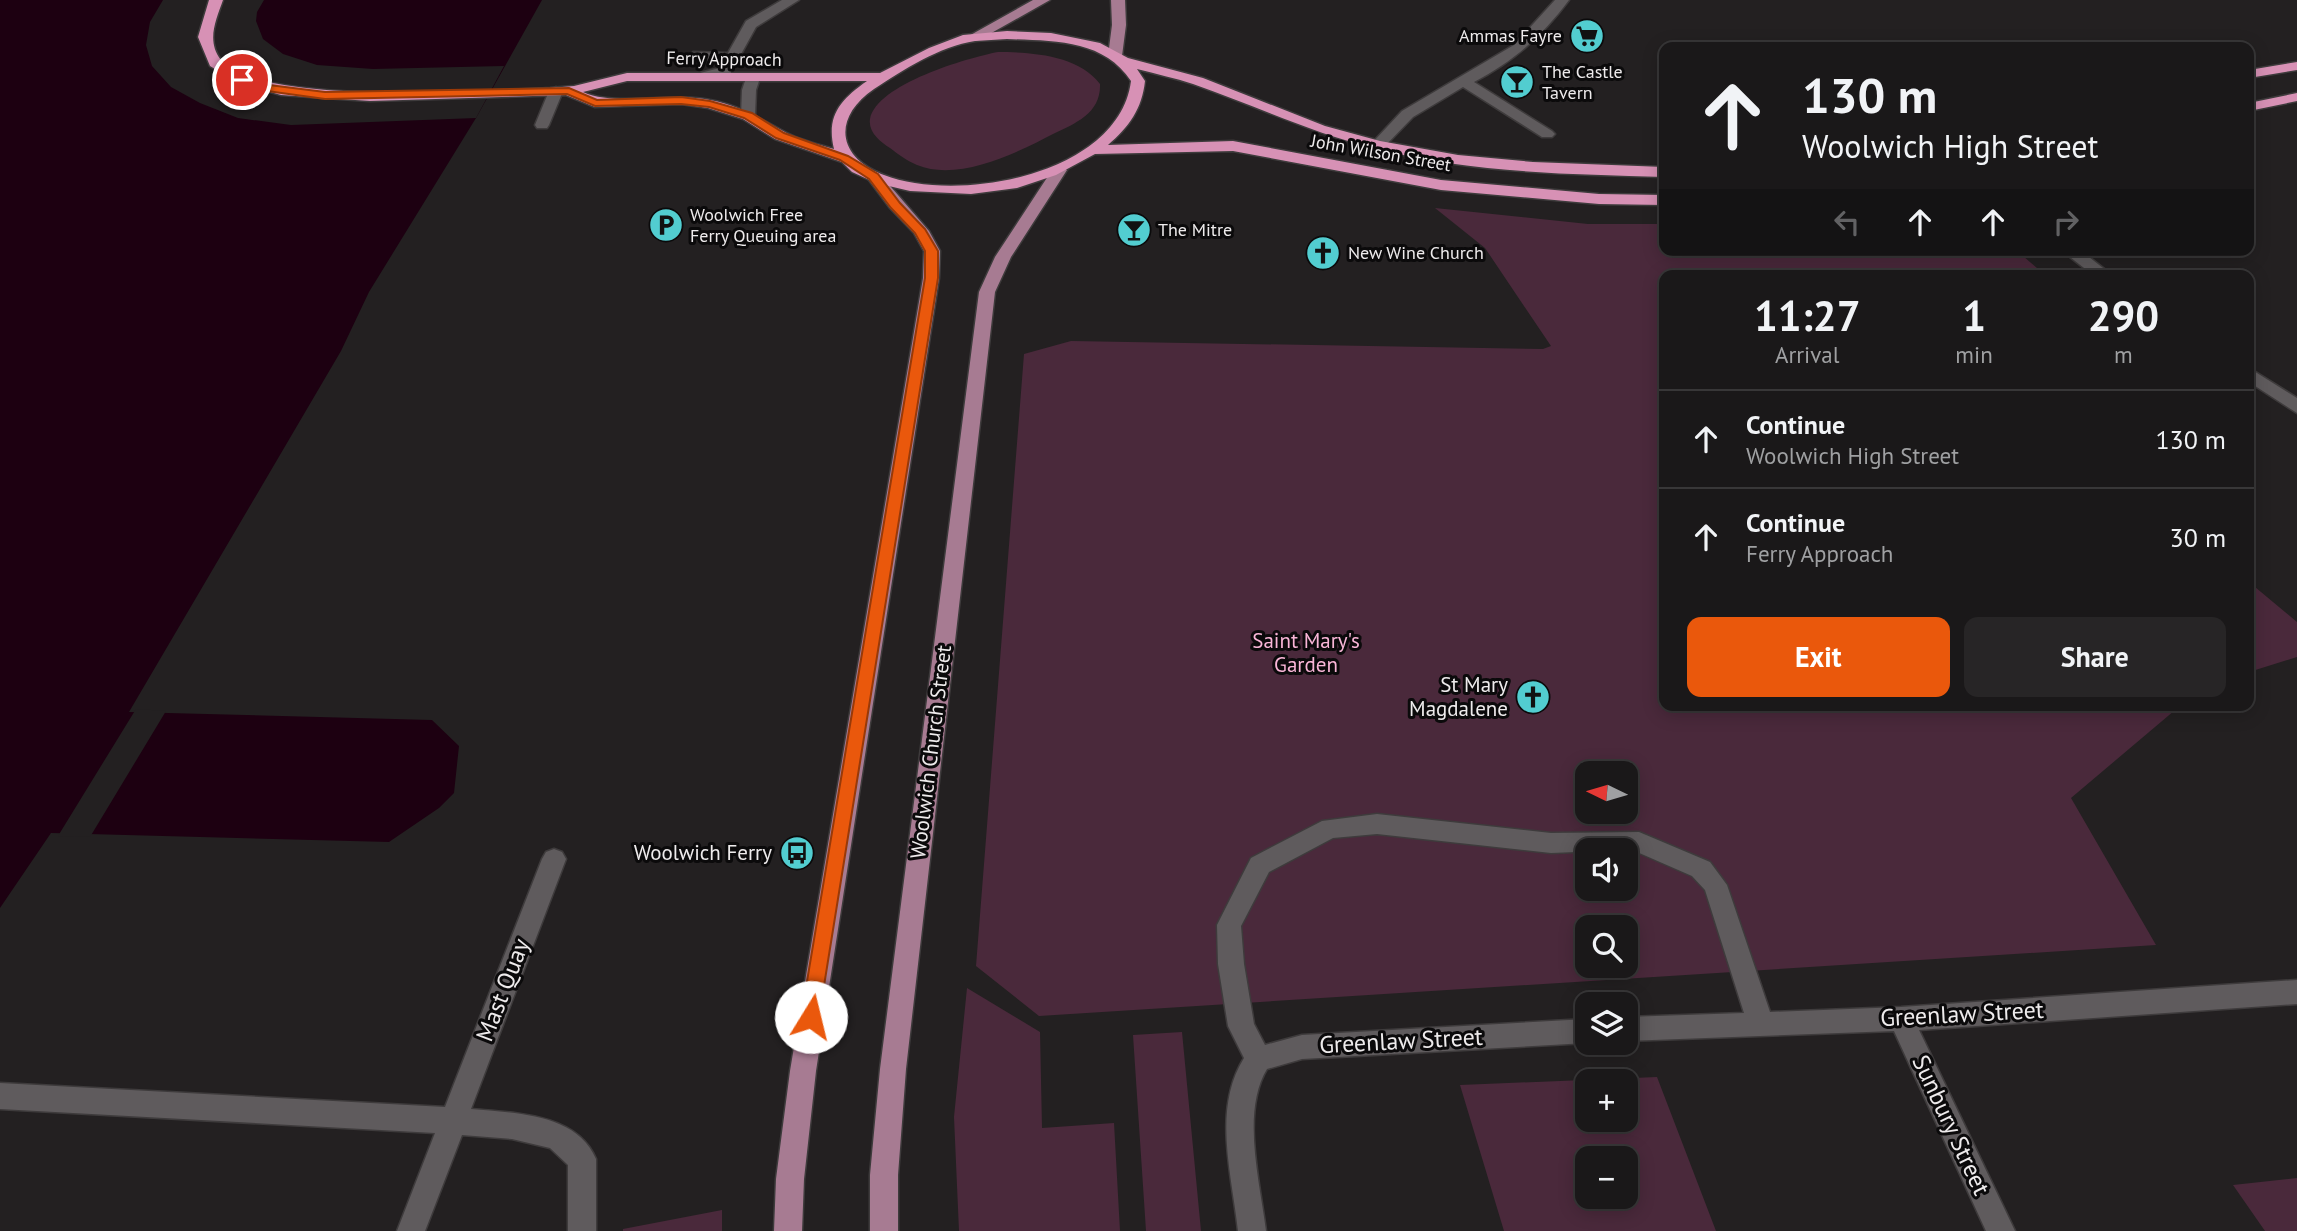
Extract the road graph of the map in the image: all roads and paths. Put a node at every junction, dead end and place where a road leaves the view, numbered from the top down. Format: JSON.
{"nodes":[{"id":1,"x":216,"y":0,"type":"edge"},
{"id":2,"x":792,"y":0,"type":"edge"},
{"id":3,"x":1043,"y":0,"type":"edge"},
{"id":4,"x":1118,"y":0,"type":"edge"},
{"id":5,"x":1562,"y":0,"type":"edge"},
{"id":6,"x":974,"y":37,"type":"junction"},
{"id":7,"x":698,"y":55,"type":"dead end"},
{"id":8,"x":730,"y":57,"type":"junction"},
{"id":9,"x":1119,"y":58,"type":"junction"},
{"id":10,"x":2297,"y":66,"type":"edge"},
{"id":11,"x":2254,"y":73,"type":"edge"},
{"id":12,"x":705,"y":76,"type":"junction"},
{"id":13,"x":881,"y":77,"type":"junction"},
{"id":14,"x":753,"y":78,"type":"junction"},
{"id":15,"x":1465,"y":82,"type":"junction"},
{"id":16,"x":562,"y":91,"type":"junction"},
{"id":17,"x":2297,"y":97,"type":"edge"},
{"id":18,"x":2254,"y":106,"type":"edge"},
{"id":19,"x":748,"y":116,"type":"junction"},
{"id":20,"x":542,"y":125,"type":"dead end"},
{"id":21,"x":1547,"y":134,"type":"dead end"},
{"id":22,"x":1378,"y":145,"type":"junction"},
{"id":23,"x":1093,"y":150,"type":"junction"},
{"id":24,"x":844,"y":158,"type":"junction"},
{"id":25,"x":1059,"y":170,"type":"junction"},
{"id":26,"x":1659,"y":172,"type":"edge"},
{"id":27,"x":874,"y":176,"type":"junction"},
{"id":28,"x":1659,"y":200,"type":"edge"},
{"id":29,"x":2077,"y":256,"type":"edge"},
{"id":30,"x":2097,"y":270,"type":"edge"},
{"id":31,"x":2254,"y":377,"type":"edge"},
{"id":32,"x":2297,"y":407,"type":"edge"},
{"id":33,"x":554,"y":859,"type":"dead end"},
{"id":34,"x":2297,"y":992,"type":"edge"},
{"id":35,"x":1901,"y":1019,"type":"junction"},
{"id":36,"x":1761,"y":1024,"type":"junction"},
{"id":37,"x":1638,"y":1029,"type":"edge"},
{"id":38,"x":1575,"y":1032,"type":"edge"},
{"id":39,"x":1258,"y":1059,"type":"junction"},
{"id":40,"x":0,"y":1096,"type":"edge"},
{"id":41,"x":453,"y":1121,"type":"junction"},
{"id":42,"x":411,"y":1231,"type":"edge"},
{"id":43,"x":582,"y":1231,"type":"edge"},
{"id":44,"x":788,"y":1231,"type":"edge"},
{"id":45,"x":884,"y":1231,"type":"edge"},
{"id":46,"x":1252,"y":1231,"type":"edge"},
{"id":47,"x":2001,"y":1231,"type":"edge"}],
"edges":[{"from":1,"to":16,"type":"highway","name":"Ferry Approach"},
{"from":2,"to":8,"type":"street"},
{"from":3,"to":6,"type":"main road"},
{"from":4,"to":9,"type":"main road"},
{"from":5,"to":15,"type":"street"},
{"from":6,"to":9,"type":"highway","name":"John Wilson Street"},
{"from":6,"to":13,"type":"highway","name":"John Wilson Street"},
{"from":7,"to":8,"type":"street"},
{"from":8,"to":12,"type":"street"},
{"from":9,"to":22,"type":"highway","name":"John Wilson Street"},
{"from":9,"to":23,"type":"highway","name":"Ferry Approach"},
{"from":10,"to":11,"type":"highway"},
{"from":12,"to":14,"type":"highway","name":"Ferry Approach"},
{"from":12,"to":16,"type":"highway","name":"Ferry Approach"},
{"from":13,"to":14,"type":"highway","name":"Ferry Approach"},
{"from":13,"to":24,"type":"highway"},
{"from":14,"to":19,"type":"street"},
{"from":15,"to":21,"type":"street"},
{"from":15,"to":22,"type":"street"},
{"from":16,"to":19,"type":"highway","name":"Ferry Approach"},
{"from":16,"to":20,"type":"street"},
{"from":17,"to":18,"type":"highway"},
{"from":19,"to":24,"type":"highway","name":"Ferry Approach"},
{"from":22,"to":26,"type":"highway","name":"John Wilson Street"},
{"from":23,"to":25,"type":"highway","name":"Ferry Approach"},
{"from":23,"to":28,"type":"highway","name":"John Wilson Street"},
{"from":24,"to":27,"type":"highway","name":"Ferry Approach"},
{"from":25,"to":27,"type":"highway","name":"Ferry Approach"},
{"from":25,"to":45,"type":"main road","name":"Woolwich Church Street"},
{"from":27,"to":44,"type":"main road"},
{"from":29,"to":30,"type":"street"},
{"from":31,"to":32,"type":"street"},
{"from":33,"to":41,"type":"street","name":"Mast Quay"},
{"from":34,"to":35,"type":"street","name":"Greenlaw Street"},
{"from":35,"to":36,"type":"street","name":"Greenlaw Street"},
{"from":35,"to":47,"type":"street","name":"Sunbury Street"},
{"from":36,"to":37,"type":"street","name":"Greenlaw Street"},
{"from":36,"to":39,"type":"street"},
{"from":38,"to":39,"type":"street","name":"Greenlaw Street"},
{"from":39,"to":46,"type":"street"},
{"from":40,"to":41,"type":"street"},
{"from":41,"to":42,"type":"street","name":"Mast Quay"},
{"from":41,"to":43,"type":"street"}]}
